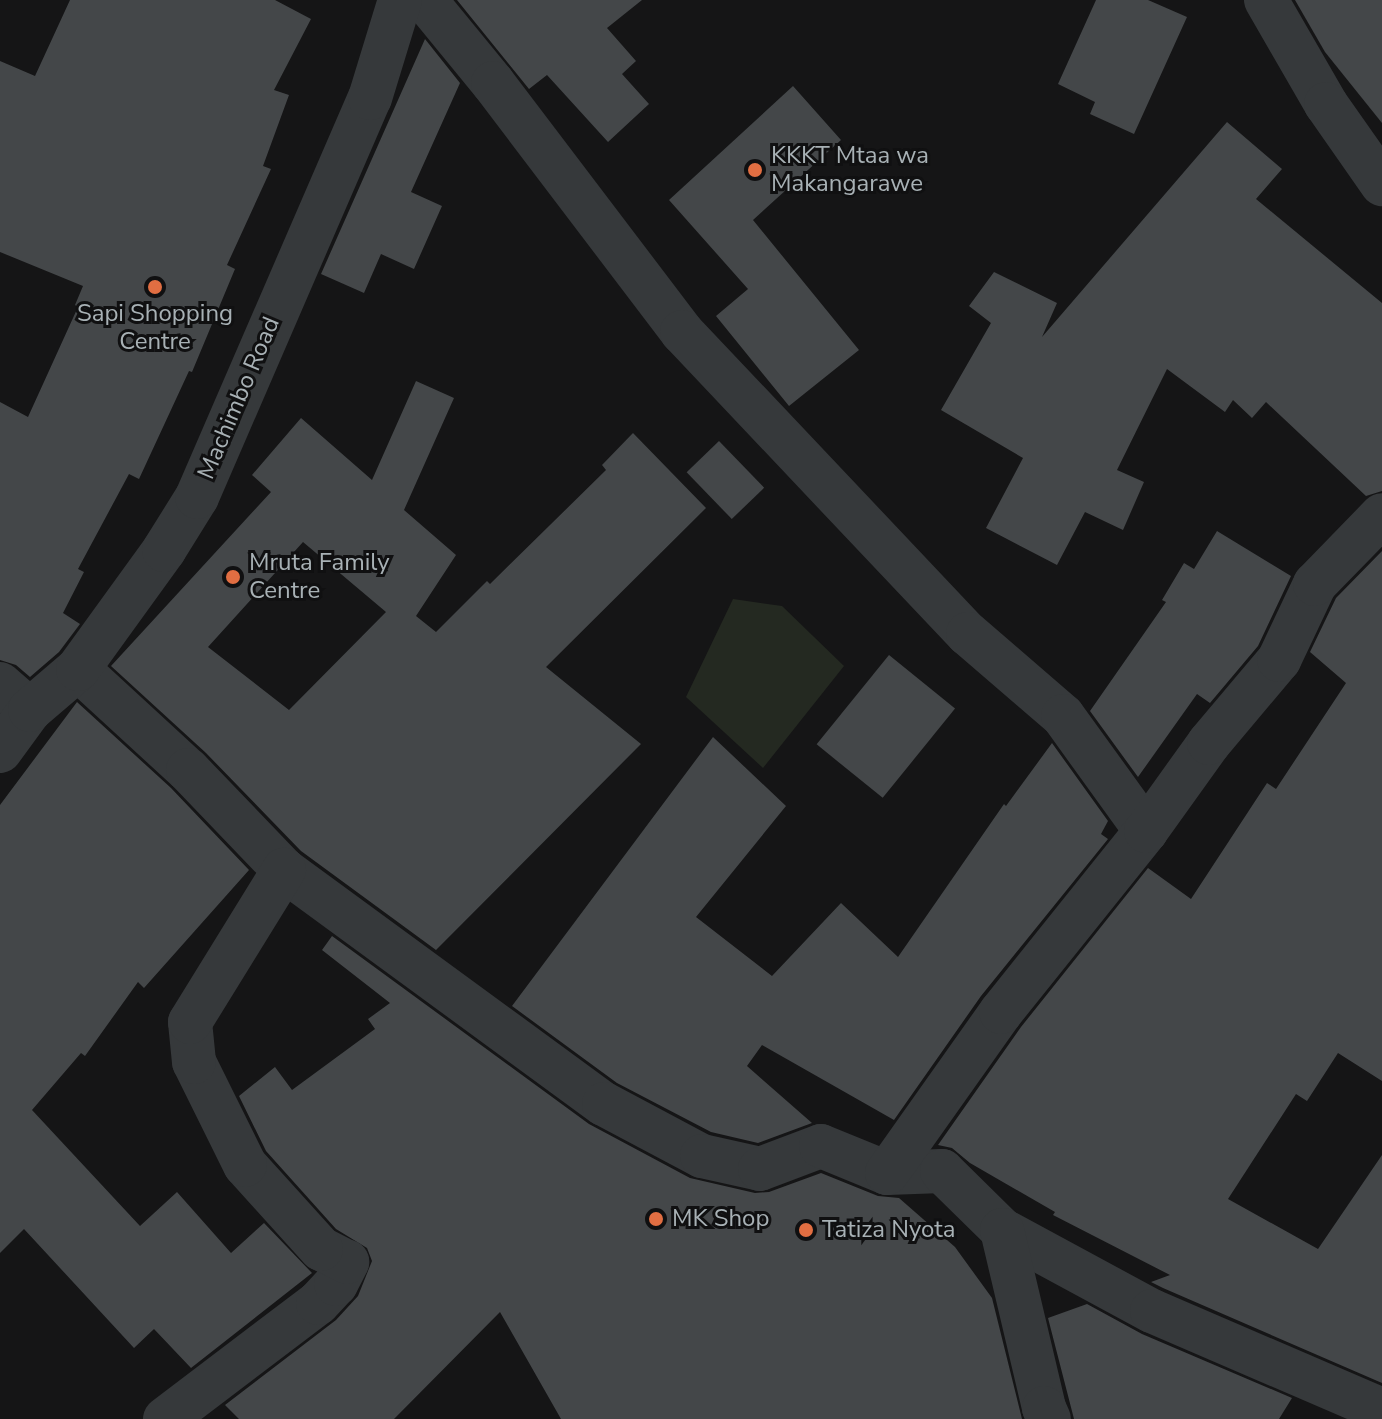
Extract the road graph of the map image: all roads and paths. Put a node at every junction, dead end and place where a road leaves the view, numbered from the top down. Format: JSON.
{"nodes":[{"id":1,"x":400,"y":0,"type":"edge"},
{"id":2,"x":425,"y":0,"type":"edge"},
{"id":3,"x":1266,"y":0,"type":"edge"},
{"id":4,"x":1382,"y":184,"type":"edge"},
{"id":5,"x":1382,"y":515,"type":"edge"},
{"id":6,"x":78,"y":669,"type":"junction"},
{"id":7,"x":15,"y":697,"type":"edge"},
{"id":8,"x":0,"y":751,"type":"edge"},
{"id":9,"x":1146,"y":831,"type":"junction"},
{"id":10,"x":284,"y":870,"type":"junction"},
{"id":11,"x":887,"y":1173,"type":"junction"},
{"id":12,"x":1002,"y":1230,"type":"junction"},
{"id":13,"x":1382,"y":1410,"type":"edge"},
{"id":14,"x":165,"y":1419,"type":"edge"},
{"id":15,"x":1049,"y":1419,"type":"edge"}],
"edges":[{"from":1,"to":6,"type":"street","name":"Machimbo Road"},
{"from":2,"to":9,"type":"street"},
{"from":3,"to":4,"type":"street"},
{"from":5,"to":9,"type":"street"},
{"from":6,"to":7,"type":"street","name":"Machimbo Road"},
{"from":6,"to":10,"type":"street"},
{"from":7,"to":8,"type":"street","name":"Machimbo Road"},
{"from":9,"to":11,"type":"street"},
{"from":10,"to":11,"type":"street"},
{"from":10,"to":14,"type":"street"},
{"from":11,"to":12,"type":"street"},
{"from":12,"to":13,"type":"street"},
{"from":12,"to":15,"type":"street"}]}
